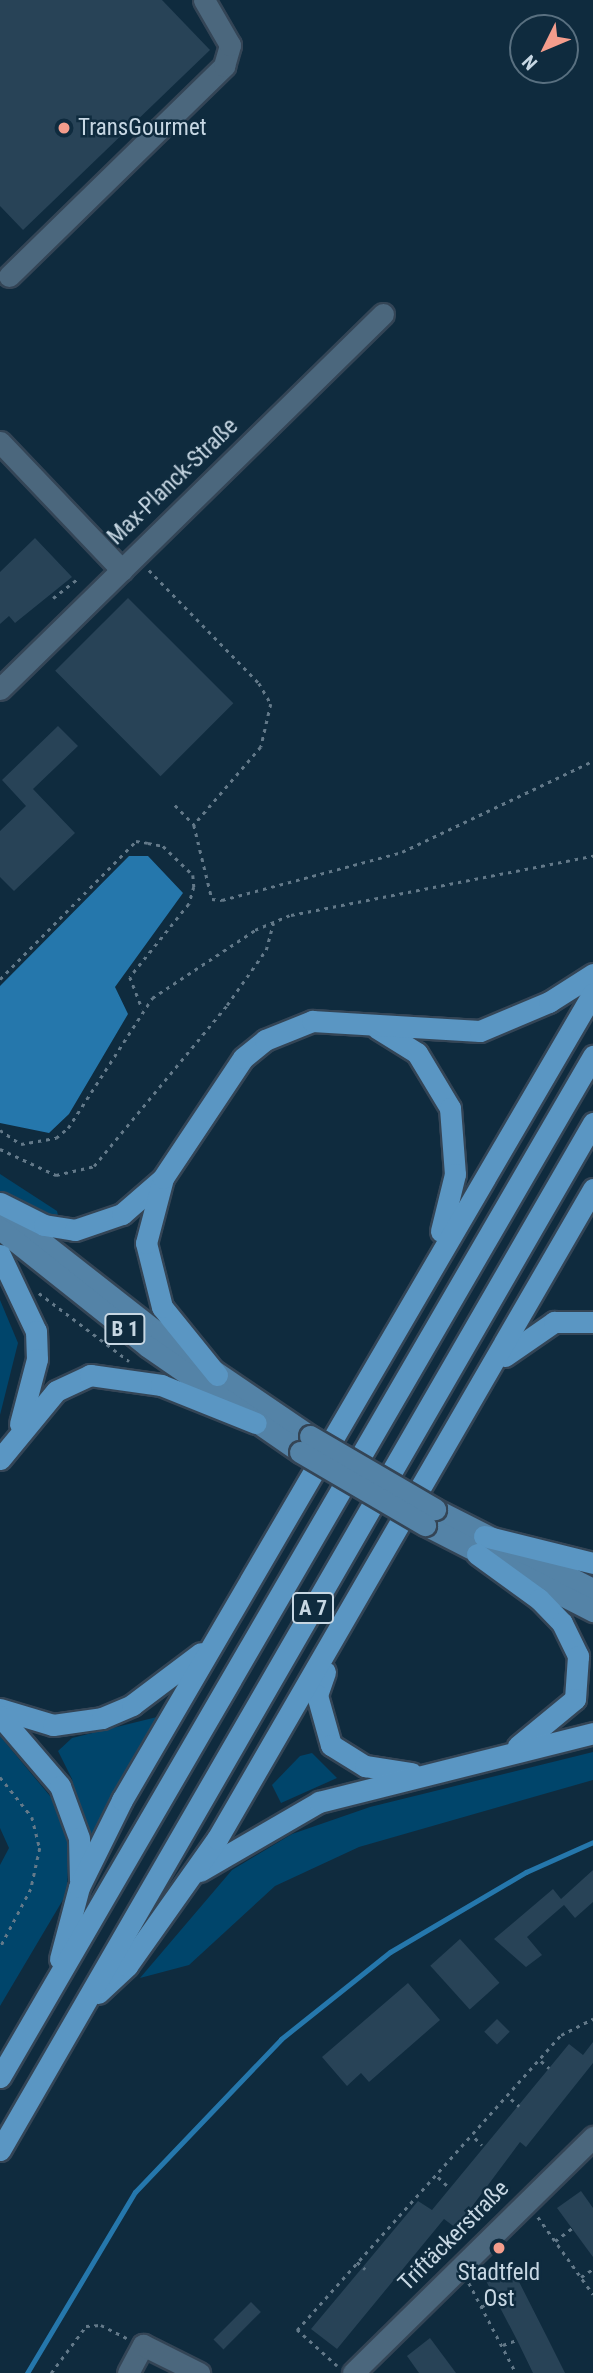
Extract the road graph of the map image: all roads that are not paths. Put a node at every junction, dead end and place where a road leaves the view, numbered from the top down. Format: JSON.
{"nodes":[{"id":1,"x":204,"y":0,"type":"edge"},
{"id":2,"x":3,"y":276,"type":"edge"},
{"id":3,"x":383,"y":314,"type":"dead end"},
{"id":4,"x":0,"y":442,"type":"edge"},
{"id":5,"x":129,"y":562,"type":"junction"},
{"id":6,"x":0,"y":689,"type":"edge"},
{"id":7,"x":593,"y":974,"type":"edge"},
{"id":8,"x":593,"y":993,"type":"edge"},
{"id":9,"x":359,"y":1022,"type":"junction"},
{"id":10,"x":593,"y":1056,"type":"edge"},
{"id":11,"x":593,"y":1122,"type":"edge"},
{"id":12,"x":163,"y":1178,"type":"junction"},
{"id":13,"x":593,"y":1189,"type":"edge"},
{"id":14,"x":0,"y":1203,"type":"edge"},
{"id":15,"x":0,"y":1209,"type":"edge"},
{"id":16,"x":0,"y":1229,"type":"edge"},
{"id":17,"x":0,"y":1255,"type":"edge"},
{"id":18,"x":427,"y":1273,"type":"junction"},
{"id":19,"x":593,"y":1322,"type":"edge"},
{"id":20,"x":490,"y":1369,"type":"junction"},
{"id":21,"x":218,"y":1375,"type":"junction"},
{"id":22,"x":256,"y":1423,"type":"junction"},
{"id":23,"x":18,"y":1430,"type":"junction"},
{"id":24,"x":305,"y":1444,"type":"junction"},
{"id":25,"x":0,"y":1459,"type":"edge"},
{"id":26,"x":481,"y":1545,"type":"junction"},
{"id":27,"x":593,"y":1563,"type":"edge"},
{"id":28,"x":593,"y":1589,"type":"edge"},
{"id":29,"x":593,"y":1611,"type":"edge"},
{"id":30,"x":339,"y":1629,"type":"junction"},
{"id":31,"x":211,"y":1646,"type":"junction"},
{"id":32,"x":0,"y":1709,"type":"edge"},
{"id":33,"x":0,"y":1716,"type":"edge"},
{"id":34,"x":593,"y":1732,"type":"edge"},
{"id":35,"x":508,"y":1754,"type":"junction"},
{"id":36,"x":427,"y":1774,"type":"junction"},
{"id":37,"x":190,"y":1878,"type":"junction"},
{"id":38,"x":79,"y":1887,"type":"junction"},
{"id":39,"x":53,"y":1985,"type":"junction"},
{"id":40,"x":81,"y":2009,"type":"junction"},
{"id":41,"x":0,"y":2077,"type":"edge"},
{"id":42,"x":593,"y":2137,"type":"edge"},
{"id":43,"x":0,"y":2150,"type":"edge"},
{"id":44,"x":189,"y":2371,"type":"edge"},
{"id":45,"x":128,"y":2373,"type":"edge"},
{"id":46,"x":353,"y":2373,"type":"edge"}],
"edges":[{"from":1,"to":2,"type":"street"},
{"from":3,"to":5,"type":"street","name":"Max-Planck-Straße"},
{"from":4,"to":5,"type":"street"},
{"from":5,"to":6,"type":"street","name":"Max-Planck-Straße"},
{"from":7,"to":9,"type":"highway"},
{"from":8,"to":18,"type":"highway"},
{"from":9,"to":12,"type":"highway"},
{"from":9,"to":18,"type":"highway"},
{"from":10,"to":39,"type":"highway","number":"A 7"},
{"from":11,"to":40,"type":"highway","number":"A 7"},
{"from":12,"to":14,"type":"highway"},
{"from":12,"to":21,"type":"highway"},
{"from":13,"to":20,"type":"highway"},
{"from":15,"to":21,"type":"main road","number":"B 1"},
{"from":16,"to":22,"type":"main road","number":"B 1"},
{"from":17,"to":23,"type":"highway"},
{"from":18,"to":31,"type":"highway"},
{"from":19,"to":20,"type":"highway"},
{"from":20,"to":30,"type":"highway"},
{"from":21,"to":24,"type":"main road","number":"B 1"},
{"from":22,"to":23,"type":"highway"},
{"from":22,"to":24,"type":"main road","number":"B 1"},
{"from":23,"to":25,"type":"highway"},
{"from":24,"to":26,"type":"main road","number":"B 1","bridge":true},
{"from":26,"to":27,"type":"highway"},
{"from":26,"to":28,"type":"main road","number":"B 1"},
{"from":26,"to":29,"type":"main road","number":"B 1"},
{"from":26,"to":35,"type":"highway"},
{"from":30,"to":36,"type":"highway"},
{"from":30,"to":37,"type":"highway"},
{"from":31,"to":32,"type":"highway"},
{"from":31,"to":38,"type":"highway"},
{"from":33,"to":38,"type":"highway"},
{"from":34,"to":35,"type":"highway"},
{"from":35,"to":36,"type":"highway"},
{"from":36,"to":37,"type":"highway"},
{"from":37,"to":40,"type":"highway"},
{"from":38,"to":39,"type":"highway"},
{"from":39,"to":41,"type":"highway","number":"A 7"},
{"from":40,"to":43,"type":"highway","number":"A 7"},
{"from":42,"to":46,"type":"street","name":"Triftäckerstraße"},
{"from":44,"to":45,"type":"street"}]}
